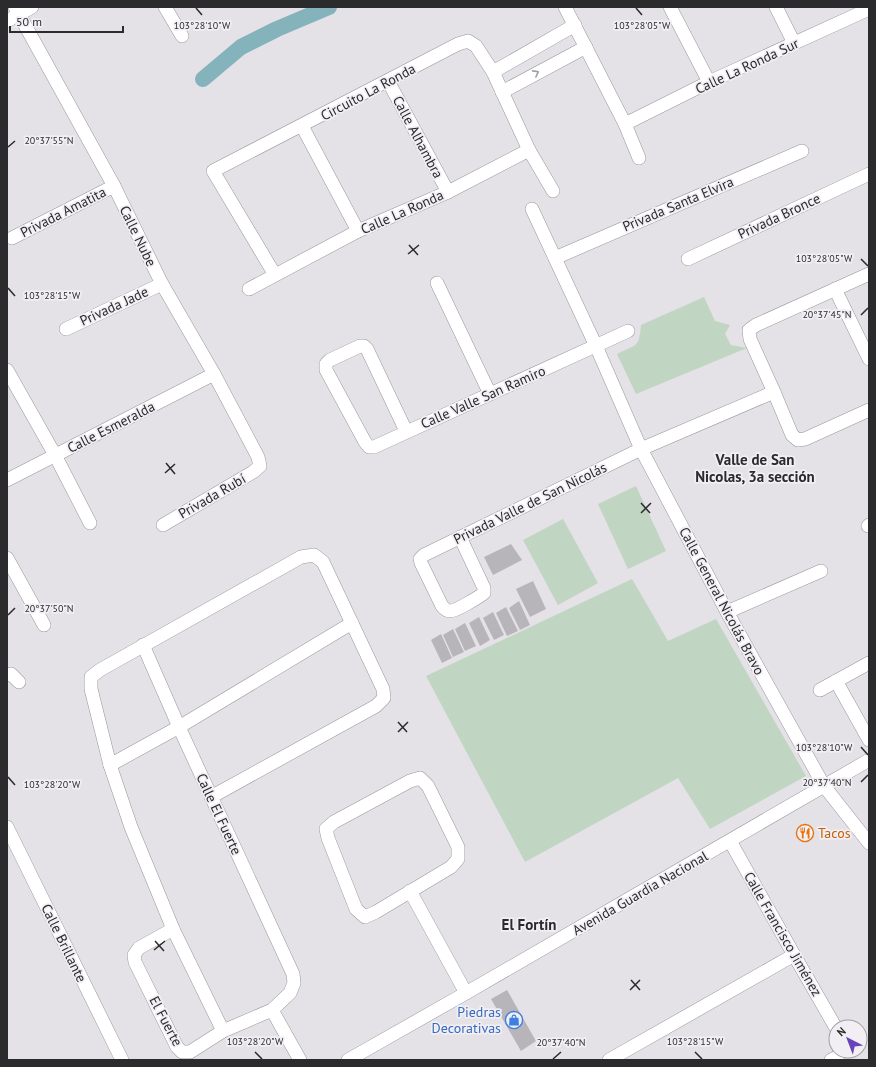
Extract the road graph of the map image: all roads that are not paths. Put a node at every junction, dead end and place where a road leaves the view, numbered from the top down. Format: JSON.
{"nodes":[{"id":1,"x":32,"y":7,"type":"edge"},
{"id":2,"x":165,"y":7,"type":"edge"},
{"id":3,"x":565,"y":7,"type":"edge"},
{"id":4,"x":670,"y":7,"type":"edge"},
{"id":5,"x":776,"y":7,"type":"edge"},
{"id":6,"x":869,"y":9,"type":"edge"},
{"id":7,"x":17,"y":11,"type":"edge"},
{"id":8,"x":7,"y":21,"type":"edge"},
{"id":9,"x":574,"y":25,"type":"junction"},
{"id":10,"x":182,"y":36,"type":"dead end"},
{"id":11,"x":794,"y":43,"type":"junction"},
{"id":12,"x":586,"y":47,"type":"junction"},
{"id":13,"x":493,"y":72,"type":"junction"},
{"id":14,"x":388,"y":81,"type":"junction"},
{"id":15,"x":710,"y":82,"type":"junction"},
{"id":16,"x":502,"y":92,"type":"junction"},
{"id":17,"x":625,"y":124,"type":"junction"},
{"id":18,"x":302,"y":126,"type":"junction"},
{"id":19,"x":529,"y":150,"type":"junction"},
{"id":20,"x":802,"y":151,"type":"dead end"},
{"id":21,"x":639,"y":158,"type":"dead end"},
{"id":22,"x":869,"y":174,"type":"edge"},
{"id":23,"x":114,"y":186,"type":"junction"},
{"id":24,"x":552,"y":191,"type":"dead end"},
{"id":25,"x":448,"y":192,"type":"junction"},
{"id":26,"x":532,"y":209,"type":"dead end"},
{"id":27,"x":358,"y":231,"type":"junction"},
{"id":28,"x":12,"y":238,"type":"dead end"},
{"id":29,"x":555,"y":258,"type":"junction"},
{"id":30,"x":688,"y":259,"type":"dead end"},
{"id":31,"x":869,"y":274,"type":"edge"},
{"id":32,"x":275,"y":275,"type":"junction"},
{"id":33,"x":437,"y":283,"type":"dead end"},
{"id":34,"x":162,"y":284,"type":"junction"},
{"id":35,"x":249,"y":289,"type":"dead end"},
{"id":36,"x":835,"y":289,"type":"junction"},
{"id":37,"x":66,"y":329,"type":"dead end"},
{"id":38,"x":628,"y":331,"type":"dead end"},
{"id":39,"x":596,"y":346,"type":"junction"},
{"id":40,"x":869,"y":358,"type":"edge"},
{"id":41,"x":7,"y":370,"type":"edge"},
{"id":42,"x":214,"y":374,"type":"junction"},
{"id":43,"x":774,"y":392,"type":"junction"},
{"id":44,"x":490,"y":394,"type":"junction"},
{"id":45,"x":869,"y":410,"type":"edge"},
{"id":46,"x":406,"y":431,"type":"junction"},
{"id":47,"x":642,"y":449,"type":"junction"},
{"id":48,"x":55,"y":455,"type":"junction"},
{"id":49,"x":260,"y":466,"type":"joint"},
{"id":50,"x":7,"y":480,"type":"edge"},
{"id":51,"x":90,"y":523,"type":"dead end"},
{"id":52,"x":163,"y":525,"type":"dead end"},
{"id":53,"x":460,"y":537,"type":"junction"},
{"id":54,"x":7,"y":558,"type":"edge"},
{"id":55,"x":821,"y":571,"type":"dead end"},
{"id":56,"x":727,"y":612,"type":"junction"},
{"id":57,"x":352,"y":623,"type":"junction"},
{"id":58,"x":44,"y":625,"type":"dead end"},
{"id":59,"x":144,"y":645,"type":"junction"},
{"id":60,"x":869,"y":663,"type":"edge"},
{"id":61,"x":7,"y":675,"type":"edge"},
{"id":62,"x":836,"y":681,"type":"junction"},
{"id":63,"x":19,"y":682,"type":"dead end"},
{"id":64,"x":820,"y":690,"type":"dead end"},
{"id":65,"x":179,"y":727,"type":"junction"},
{"id":66,"x":869,"y":740,"type":"edge"},
{"id":67,"x":869,"y":760,"type":"edge"},
{"id":68,"x":110,"y":764,"type":"junction"},
{"id":69,"x":824,"y":786,"type":"junction"},
{"id":70,"x":211,"y":798,"type":"junction"},
{"id":71,"x":7,"y":827,"type":"edge"},
{"id":72,"x":730,"y":841,"type":"junction"},
{"id":73,"x":869,"y":843,"type":"edge"},
{"id":74,"x":410,"y":892,"type":"junction"},
{"id":75,"x":173,"y":929,"type":"junction"},
{"id":76,"x":794,"y":955,"type":"junction"},
{"id":77,"x":294,"y":983,"type":"joint"},
{"id":78,"x":466,"y":993,"type":"junction"},
{"id":79,"x":272,"y":1010,"type":"junction"},
{"id":80,"x":831,"y":1019,"type":"edge"},
{"id":81,"x":223,"y":1031,"type":"junction"},
{"id":82,"x":122,"y":1060,"type":"edge"},
{"id":83,"x":300,"y":1060,"type":"edge"},
{"id":84,"x":348,"y":1060,"type":"edge"},
{"id":85,"x":608,"y":1060,"type":"edge"}],
"edges":[{"from":1,"to":7,"type":"street"},
{"from":2,"to":10,"type":"street"},
{"from":3,"to":9,"type":"street"},
{"from":4,"to":15,"type":"street"},
{"from":5,"to":11,"type":"street"},
{"from":6,"to":11,"type":"street","name":"Calle La Ronda Sur"},
{"from":7,"to":8,"type":"street"},
{"from":7,"to":23,"type":"street","name":"Calle Nube"},
{"from":9,"to":12,"type":"street"},
{"from":9,"to":13,"type":"street"},
{"from":11,"to":15,"type":"street","name":"Calle La Ronda Sur"},
{"from":16,"to":12,"type":"street","one_way":true},
{"from":12,"to":17,"type":"street"},
{"from":13,"to":14,"type":"street","name":"Circuito La Ronda"},
{"from":13,"to":16,"type":"street","name":"Circuito La Ronda"},
{"from":14,"to":18,"type":"street","name":"Circuito La Ronda"},
{"from":14,"to":25,"type":"street","name":"Calle Alhambra"},
{"from":15,"to":17,"type":"street","name":"Calle La Ronda Sur"},
{"from":16,"to":19,"type":"street"},
{"from":17,"to":21,"type":"street"},
{"from":18,"to":27,"type":"street"},
{"from":18,"to":32,"type":"street","name":"Circuito La Ronda"},
{"from":19,"to":24,"type":"street"},
{"from":19,"to":25,"type":"street","name":"Calle La Ronda"},
{"from":20,"to":29,"type":"street","name":"Privada Santa Elvira"},
{"from":22,"to":30,"type":"street","name":"Privada Bronce"},
{"from":23,"to":28,"type":"street","name":"Privada Amatita"},
{"from":23,"to":34,"type":"street","name":"Calle Nube"},
{"from":25,"to":27,"type":"street","name":"Calle La Ronda"},
{"from":26,"to":29,"type":"street","name":"Calle General Nicolás Bravo"},
{"from":27,"to":32,"type":"street","name":"Calle La Ronda"},
{"from":29,"to":39,"type":"street","name":"Calle General Nicolás Bravo"},
{"from":31,"to":36,"type":"street"},
{"from":32,"to":35,"type":"street","name":"Calle La Ronda"},
{"from":33,"to":44,"type":"street"},
{"from":34,"to":37,"type":"street","name":"Privada Jade"},
{"from":34,"to":42,"type":"street","name":"Calle Nube"},
{"from":36,"to":40,"type":"street"},
{"from":36,"to":43,"type":"street"},
{"from":38,"to":39,"type":"street","name":"Calle Valle San Ramiro"},
{"from":39,"to":44,"type":"street","name":"Calle Valle San Ramiro"},
{"from":39,"to":47,"type":"street","name":"Calle General Nicolás Bravo"},
{"from":41,"to":48,"type":"street"},
{"from":42,"to":48,"type":"street","name":"Calle Esmeralda"},
{"from":42,"to":49,"type":"street","name":"Calle Nube"},
{"from":43,"to":45,"type":"street"},
{"from":43,"to":47,"type":"street","name":"Privada Valle de San Nicolás"},
{"from":44,"to":46,"type":"street","name":"Calle Valle San Ramiro"},
{"from":46,"to":46,"type":"street","name":"Calle Valle San Ramiro"},
{"from":47,"to":53,"type":"street","name":"Privada Valle de San Nicolás"},
{"from":47,"to":56,"type":"street","name":"Calle General Nicolás Bravo"},
{"from":48,"to":50,"type":"street","name":"Calle Esmeralda"},
{"from":48,"to":51,"type":"street"},
{"from":49,"to":52,"type":"street","name":"Privada Rubí"},
{"from":53,"to":53,"type":"street","name":"Privada Valle de San Nicolás"},
{"from":54,"to":58,"type":"street"},
{"from":55,"to":56,"type":"street"},
{"from":56,"to":69,"type":"street","name":"Calle General Nicolás Bravo"},
{"from":57,"to":59,"type":"street"},
{"from":57,"to":65,"type":"street"},
{"from":57,"to":70,"type":"street"},
{"from":59,"to":65,"type":"street","name":"Calle El Fuerte"},
{"from":59,"to":68,"type":"street"},
{"from":60,"to":62,"type":"street"},
{"from":61,"to":63,"type":"street"},
{"from":62,"to":64,"type":"street"},
{"from":62,"to":66,"type":"street"},
{"from":65,"to":68,"type":"street"},
{"from":65,"to":70,"type":"street","name":"Calle El Fuerte"},
{"from":67,"to":69,"type":"street","name":"Avenida Guardia Nacional"},
{"from":68,"to":75,"type":"street"},
{"from":69,"to":72,"type":"street","name":"Avenida Guardia Nacional"},
{"from":69,"to":73,"type":"street","name":"Calle General Nicolás Bravo"},
{"from":70,"to":77,"type":"street","name":"Calle El Fuerte"},
{"from":71,"to":82,"type":"street","name":"Calle Brillante"},
{"from":72,"to":76,"type":"street","name":"Calle Francisco Jiménez"},
{"from":72,"to":78,"type":"street","name":"Avenida Guardia Nacional"},
{"from":74,"to":74,"type":"street"},
{"from":74,"to":78,"type":"street"},
{"from":75,"to":81,"type":"street"},
{"from":75,"to":81,"type":"street","name":"El Fuerte"},
{"from":76,"to":80,"type":"street","name":"Calle Francisco Jiménez"},
{"from":76,"to":85,"type":"street"},
{"from":77,"to":79,"type":"street","name":"El Fuerte"},
{"from":78,"to":84,"type":"street","name":"Avenida Guardia Nacional"},
{"from":79,"to":81,"type":"street","name":"El Fuerte"},
{"from":79,"to":83,"type":"street"}]}
